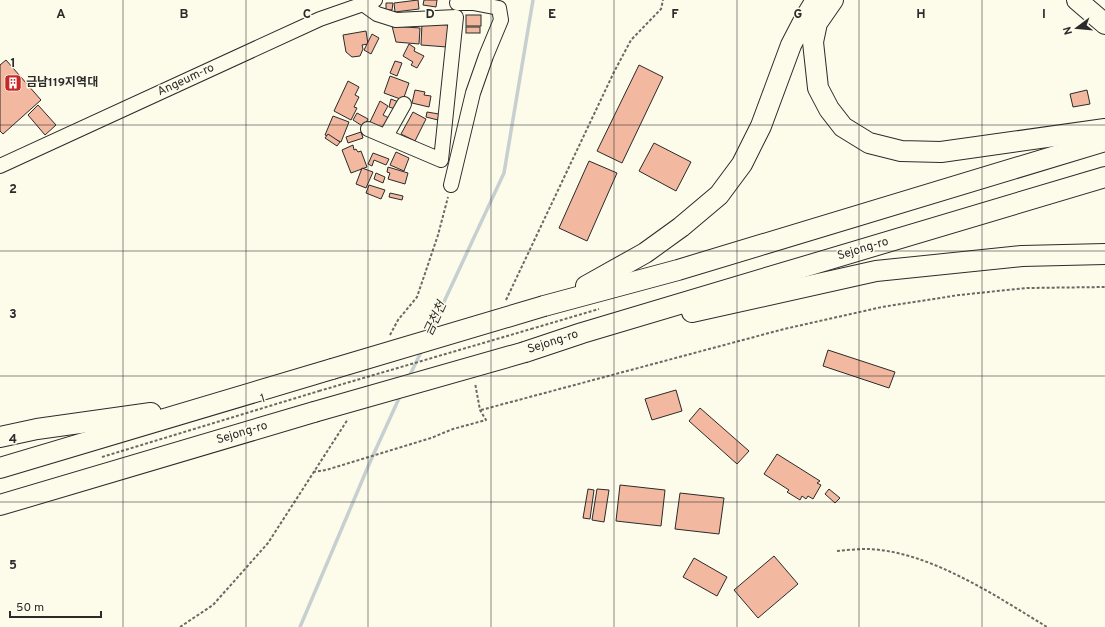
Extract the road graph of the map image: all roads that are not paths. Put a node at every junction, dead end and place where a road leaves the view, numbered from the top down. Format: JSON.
{"nodes":[{"id":1,"x":816,"y":0,"type":"edge"},
{"id":2,"x":833,"y":0,"type":"edge"},
{"id":3,"x":1077,"y":0,"type":"edge"},
{"id":4,"x":1097,"y":0,"type":"edge"},
{"id":5,"x":369,"y":2,"type":"edge"},
{"id":6,"x":457,"y":7,"type":"edge"},
{"id":7,"x":1105,"y":7,"type":"edge"},
{"id":8,"x":1105,"y":24,"type":"edge"},
{"id":9,"x":404,"y":104,"type":"dead end"},
{"id":10,"x":368,"y":129,"type":"dead end"},
{"id":11,"x":1105,"y":129,"type":"edge"},
{"id":12,"x":386,"y":136,"type":"junction"},
{"id":13,"x":1105,"y":141,"type":"edge"},
{"id":14,"x":0,"y":166,"type":"edge"},
{"id":15,"x":1105,"y":177,"type":"edge"},
{"id":16,"x":450,"y":185,"type":"dead end"},
{"id":17,"x":1105,"y":254,"type":"edge"},
{"id":18,"x":544,"y":306,"type":"junction"},
{"id":19,"x":582,"y":333,"type":"junction"},
{"id":20,"x":217,"y":404,"type":"junction"},
{"id":21,"x":0,"y":438,"type":"edge"},
{"id":22,"x":0,"y":468,"type":"edge"},
{"id":23,"x":0,"y":506,"type":"edge"}],
"edges":[{"from":1,"to":18,"type":"highway","number":"1"},
{"from":2,"to":11,"type":"highway"},
{"from":3,"to":8,"type":"highway"},
{"from":4,"to":7,"type":"highway"},
{"from":5,"to":6,"type":"street"},
{"from":5,"to":14,"type":"street","name":"Angeum-ro"},
{"from":6,"to":12,"type":"street"},
{"from":6,"to":16,"type":"street"},
{"from":9,"to":12,"type":"street"},
{"from":10,"to":12,"type":"street"},
{"from":13,"to":18,"type":"highway"},
{"from":15,"to":19,"type":"highway","name":"Sejong-ro"},
{"from":17,"to":19,"type":"highway"},
{"from":18,"to":20,"type":"highway","number":"1","bridge":true},
{"from":19,"to":23,"type":"highway","name":"Sejong-ro","bridge":true},
{"from":20,"to":21,"type":"highway"},
{"from":20,"to":22,"type":"highway","number":"1"}]}
